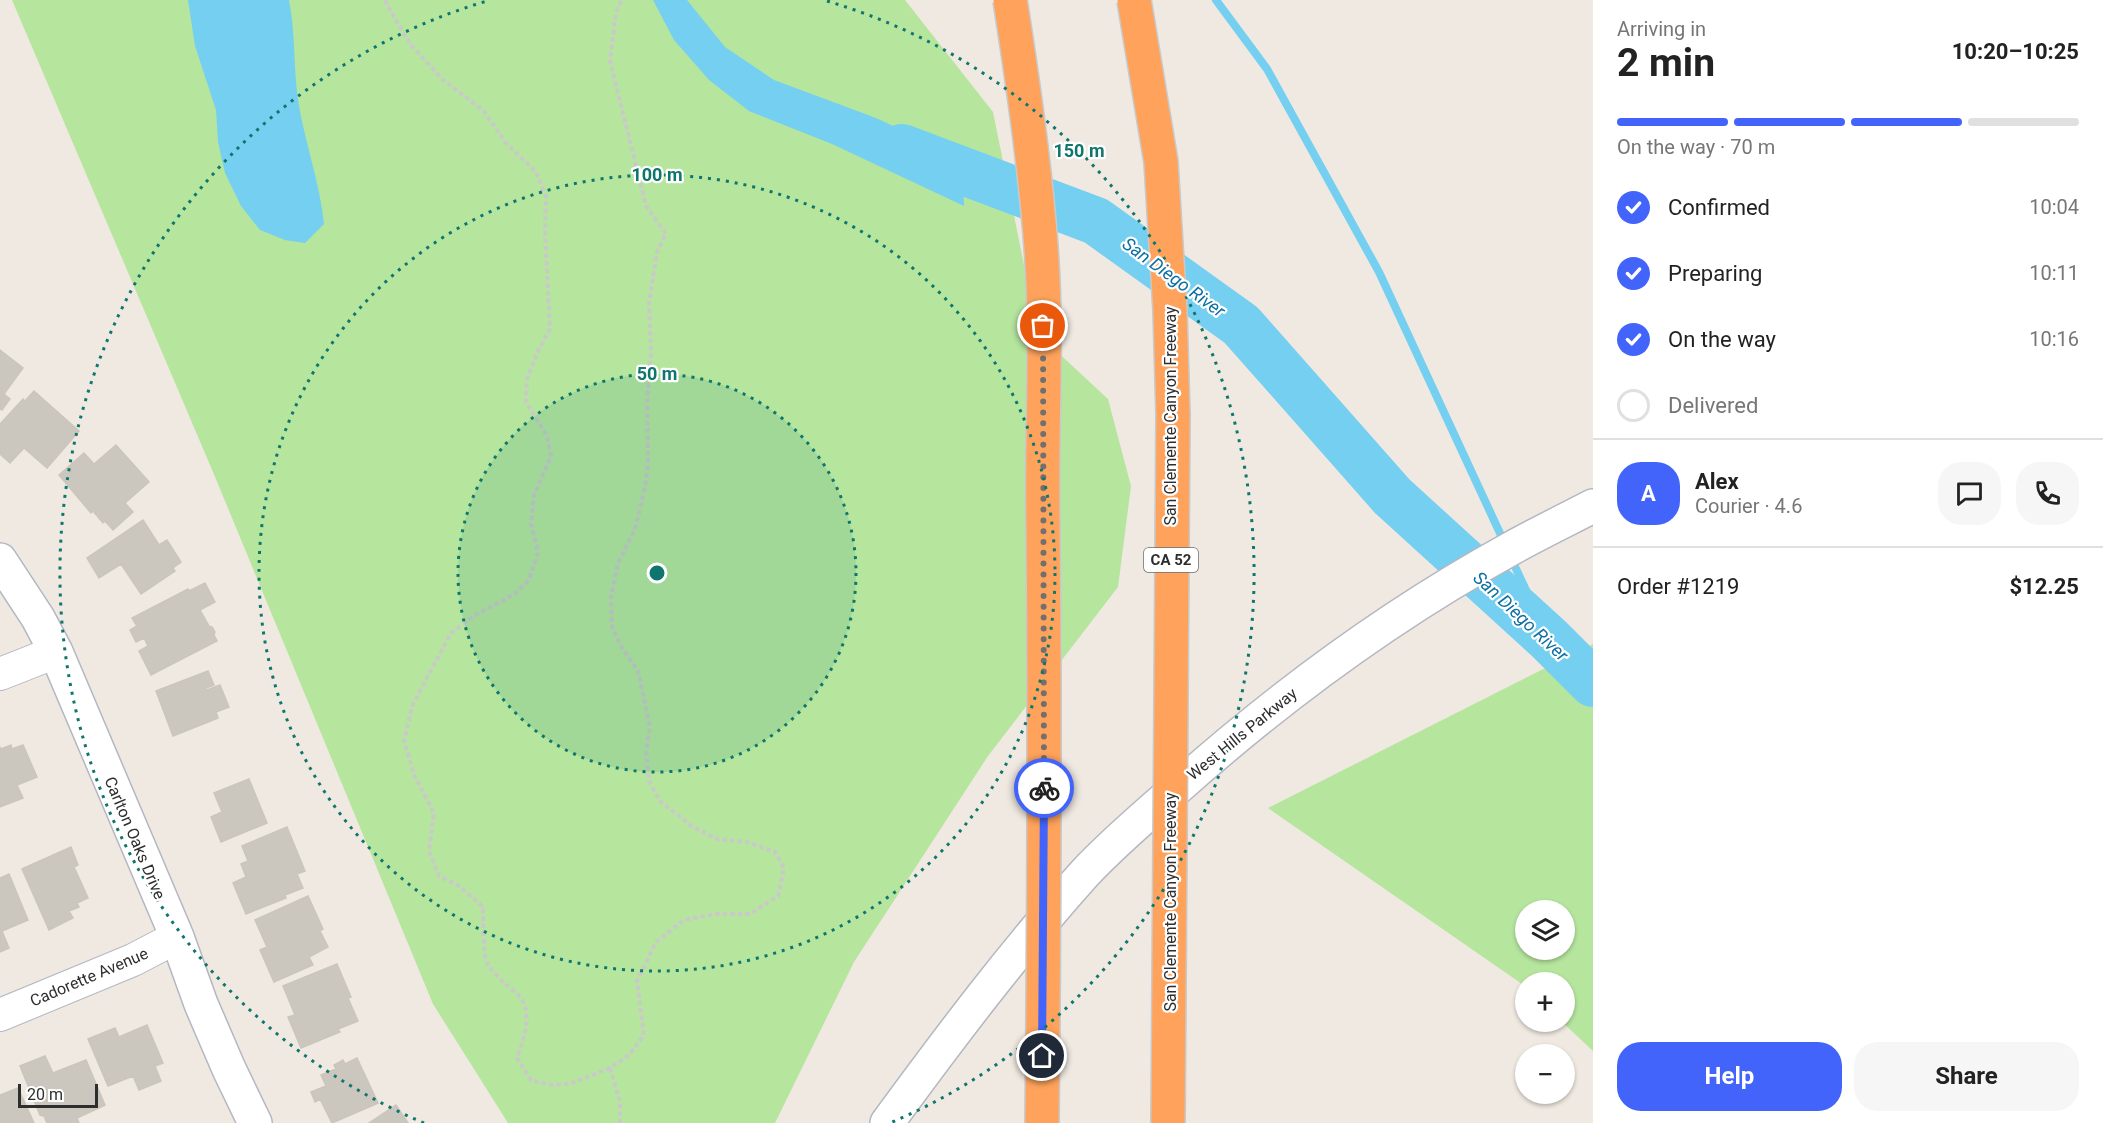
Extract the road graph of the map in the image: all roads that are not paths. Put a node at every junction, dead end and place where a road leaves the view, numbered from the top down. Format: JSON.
{"nodes":[{"id":1,"x":1010,"y":0,"type":"edge"},
{"id":2,"x":1134,"y":0,"type":"edge"},
{"id":3,"x":1593,"y":506,"type":"edge"},
{"id":4,"x":0,"y":560,"type":"edge"},
{"id":5,"x":56,"y":652,"type":"junction"},
{"id":6,"x":0,"y":674,"type":"edge"},
{"id":7,"x":177,"y":937,"type":"junction"},
{"id":8,"x":0,"y":1015,"type":"edge"},
{"id":9,"x":255,"y":1123,"type":"edge"},
{"id":10,"x":887,"y":1123,"type":"edge"},
{"id":11,"x":1042,"y":1123,"type":"edge"},
{"id":12,"x":1168,"y":1123,"type":"edge"}],
"edges":[{"from":1,"to":11,"type":"highway","bridge":true},
{"from":2,"to":12,"type":"highway","name":"San Clemente Canyon Freeway","number":"CA 52","bridge":true},
{"from":3,"to":10,"type":"main road","name":"West Hills Parkway"},
{"from":4,"to":5,"type":"main road","name":"Carlton Oaks Drive"},
{"from":5,"to":6,"type":"street"},
{"from":5,"to":7,"type":"main road","name":"Carlton Oaks Drive"},
{"from":7,"to":8,"type":"street","name":"Cadorette Avenue"},
{"from":7,"to":9,"type":"main road","name":"Carlton Oaks Drive"}]}
